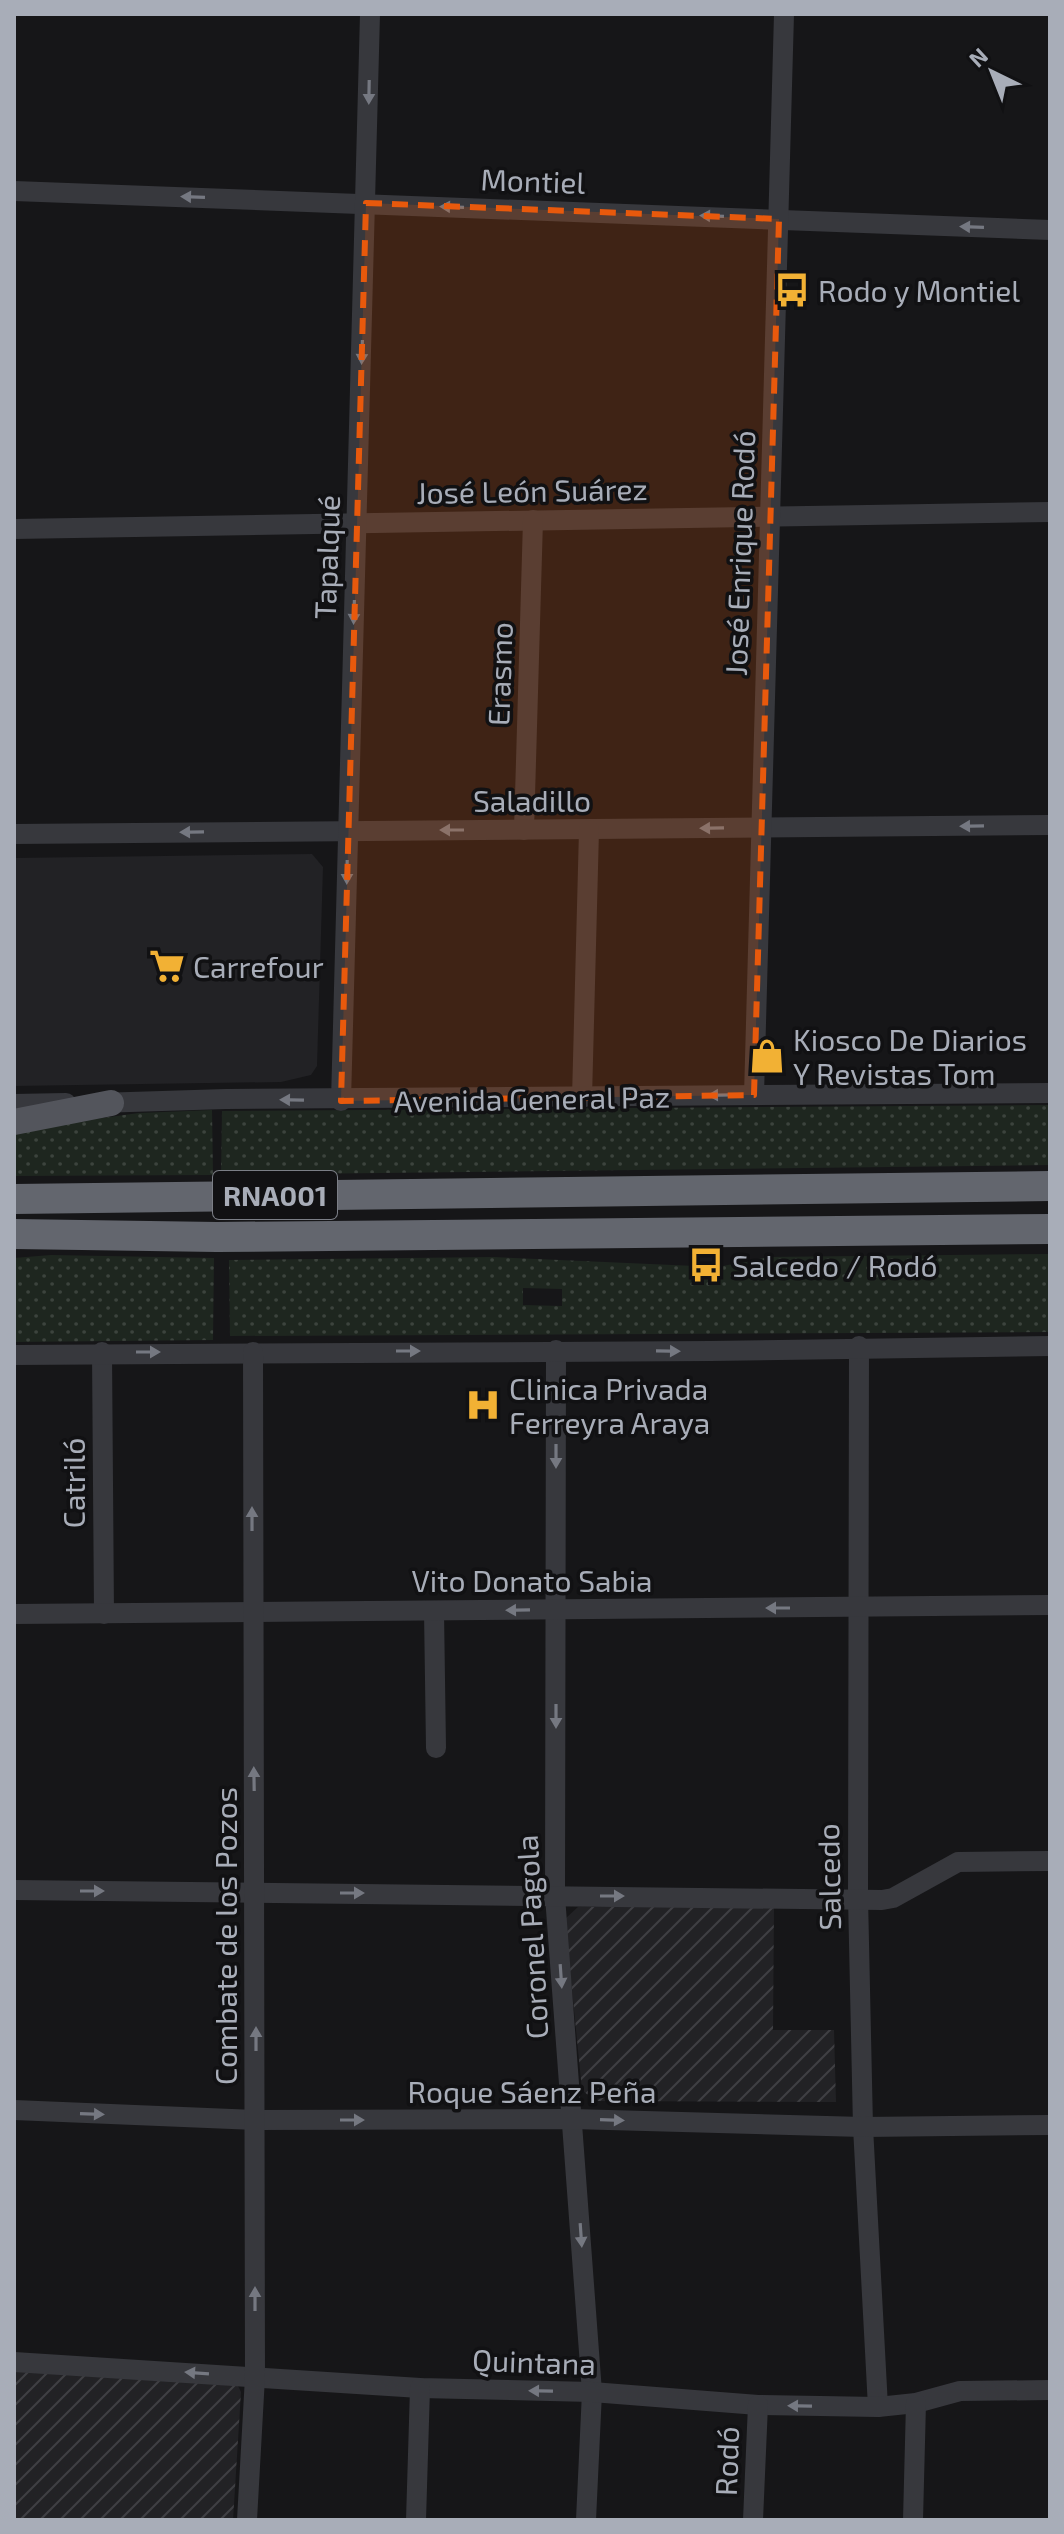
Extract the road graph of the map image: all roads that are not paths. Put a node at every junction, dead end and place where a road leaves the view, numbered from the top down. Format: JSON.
{"nodes":[{"id":1,"x":370,"y":14,"type":"edge"},
{"id":2,"x":784,"y":14,"type":"edge"},
{"id":3,"x":14,"y":191,"type":"edge"},
{"id":4,"x":366,"y":203,"type":"junction"},
{"id":5,"x":779,"y":219,"type":"junction"},
{"id":6,"x":1050,"y":230,"type":"edge"},
{"id":7,"x":1050,"y":512,"type":"edge"},
{"id":8,"x":770,"y":517,"type":"junction"},
{"id":9,"x":533,"y":520,"type":"junction"},
{"id":10,"x":357,"y":522,"type":"junction"},
{"id":11,"x":14,"y":529,"type":"edge"},
{"id":12,"x":1050,"y":825,"type":"edge"},
{"id":13,"x":762,"y":828,"type":"junction"},
{"id":14,"x":524,"y":830,"type":"junction"},
{"id":15,"x":589,"y":830,"type":"junction"},
{"id":16,"x":348,"y":831,"type":"junction"},
{"id":17,"x":14,"y":834,"type":"edge"},
{"id":18,"x":1050,"y":1093,"type":"edge"},
{"id":19,"x":754,"y":1095,"type":"junction"},
{"id":20,"x":582,"y":1098,"type":"junction"},
{"id":21,"x":341,"y":1101,"type":"junction"},
{"id":22,"x":111,"y":1103,"type":"junction"},
{"id":23,"x":14,"y":1104,"type":"edge"},
{"id":24,"x":14,"y":1122,"type":"edge"},
{"id":25,"x":1050,"y":1186,"type":"edge"},
{"id":26,"x":14,"y":1199,"type":"edge"},
{"id":27,"x":1050,"y":1229,"type":"edge"},
{"id":28,"x":14,"y":1234,"type":"edge"},
{"id":29,"x":859,"y":1346,"type":"junction"},
{"id":30,"x":1050,"y":1346,"type":"edge"},
{"id":31,"x":556,"y":1350,"type":"junction"},
{"id":32,"x":102,"y":1352,"type":"junction"},
{"id":33,"x":253,"y":1352,"type":"junction"},
{"id":34,"x":14,"y":1355,"type":"edge"},
{"id":35,"x":1050,"y":1605,"type":"edge"},
{"id":36,"x":856,"y":1608,"type":"junction"},
{"id":37,"x":557,"y":1610,"type":"junction"},
{"id":38,"x":434,"y":1611,"type":"junction"},
{"id":39,"x":251,"y":1613,"type":"junction"},
{"id":40,"x":14,"y":1614,"type":"edge"},
{"id":41,"x":104,"y":1614,"type":"junction"},
{"id":42,"x":436,"y":1748,"type":"dead end"},
{"id":43,"x":1050,"y":1861,"type":"edge"},
{"id":44,"x":14,"y":1890,"type":"edge"},
{"id":45,"x":256,"y":1892,"type":"junction"},
{"id":46,"x":555,"y":1896,"type":"junction"},
{"id":47,"x":858,"y":1897,"type":"junction"},
{"id":48,"x":14,"y":2110,"type":"edge"},
{"id":49,"x":572,"y":2119,"type":"junction"},
{"id":50,"x":256,"y":2120,"type":"junction"},
{"id":51,"x":1050,"y":2125,"type":"edge"},
{"id":52,"x":863,"y":2127,"type":"junction"},
{"id":53,"x":14,"y":2362,"type":"edge"},
{"id":54,"x":255,"y":2377,"type":"junction"},
{"id":55,"x":420,"y":2388,"type":"junction"},
{"id":56,"x":1050,"y":2390,"type":"edge"},
{"id":57,"x":592,"y":2392,"type":"junction"},
{"id":58,"x":916,"y":2403,"type":"junction"},
{"id":59,"x":758,"y":2405,"type":"junction"},
{"id":60,"x":878,"y":2407,"type":"junction"},
{"id":61,"x":247,"y":2520,"type":"edge"},
{"id":62,"x":416,"y":2520,"type":"edge"},
{"id":63,"x":586,"y":2520,"type":"edge"},
{"id":64,"x":753,"y":2520,"type":"edge"},
{"id":65,"x":913,"y":2520,"type":"edge"}],
"edges":[{"from":1,"to":4,"type":"street","name":"Tapalqué","one_way":true},
{"from":2,"to":5,"type":"street","name":"José Enrique Rodó"},
{"from":4,"to":3,"type":"street","name":"Montiel","one_way":true},
{"from":5,"to":4,"type":"street","name":"Montiel","one_way":true},
{"from":4,"to":10,"type":"street","name":"Tapalqué","one_way":true},
{"from":6,"to":5,"type":"street","name":"Montiel","one_way":true},
{"from":5,"to":8,"type":"street","name":"José Enrique Rodó"},
{"from":7,"to":8,"type":"street","name":"José León Suárez"},
{"from":8,"to":9,"type":"street","name":"José León Suárez"},
{"from":8,"to":13,"type":"street","name":"José Enrique Rodó"},
{"from":9,"to":10,"type":"street","name":"José León Suárez"},
{"from":9,"to":14,"type":"street","name":"Erasmo"},
{"from":10,"to":11,"type":"street","name":"José León Suárez"},
{"from":10,"to":16,"type":"street","name":"Tapalqué","one_way":true},
{"from":12,"to":13,"type":"street","name":"Saladillo","one_way":true},
{"from":13,"to":15,"type":"street","name":"Saladillo","one_way":true},
{"from":13,"to":19,"type":"street","name":"José Enrique Rodó"},
{"from":14,"to":15,"type":"street","name":"Saladillo"},
{"from":14,"to":16,"type":"street","name":"Saladillo","one_way":true},
{"from":15,"to":20,"type":"street"},
{"from":16,"to":17,"type":"street","name":"Saladillo","one_way":true},
{"from":16,"to":21,"type":"street","name":"Tapalqué","one_way":true},
{"from":18,"to":19,"type":"street","name":"Avenida General Paz"},
{"from":19,"to":20,"type":"street","name":"Avenida General Paz","one_way":true},
{"from":20,"to":21,"type":"street","name":"Avenida General Paz"},
{"from":21,"to":22,"type":"street","name":"Avenida General Paz","one_way":true},
{"from":22,"to":23,"type":"street","name":"Avenida General Paz"},
{"from":22,"to":24,"type":"main road"},
{"from":25,"to":26,"type":"highway","number":"RNA001"},
{"from":27,"to":28,"type":"highway","number":"RNA001"},
{"from":29,"to":30,"type":"street"},
{"from":31,"to":29,"type":"street","one_way":true},
{"from":29,"to":36,"type":"street","name":"Salcedo"},
{"from":33,"to":31,"type":"street","one_way":true},
{"from":31,"to":37,"type":"street","name":"Coronel Pagola","one_way":true},
{"from":32,"to":33,"type":"street","one_way":true},
{"from":32,"to":34,"type":"street"},
{"from":32,"to":41,"type":"street","name":"Catriló"},
{"from":39,"to":33,"type":"street","name":"Combate de los Pozos","one_way":true},
{"from":35,"to":36,"type":"street","name":"Vito Donato Sabia"},
{"from":36,"to":37,"type":"street","name":"Vito Donato Sabia","one_way":true},
{"from":36,"to":47,"type":"street","name":"Salcedo"},
{"from":37,"to":38,"type":"street","name":"Vito Donato Sabia","one_way":true},
{"from":37,"to":46,"type":"street","name":"Coronel Pagola","one_way":true},
{"from":38,"to":39,"type":"street","name":"Vito Donato Sabia"},
{"from":38,"to":42,"type":"street"},
{"from":39,"to":41,"type":"street","name":"Vito Donato Sabia"},
{"from":45,"to":39,"type":"street","name":"Combate de los Pozos","one_way":true},
{"from":40,"to":41,"type":"street","name":"Vito Donato Sabia"},
{"from":43,"to":47,"type":"street"},
{"from":44,"to":45,"type":"street","one_way":true},
{"from":45,"to":46,"type":"street","one_way":true},
{"from":50,"to":45,"type":"street","name":"Combate de los Pozos","one_way":true},
{"from":46,"to":47,"type":"street","one_way":true},
{"from":46,"to":49,"type":"street","name":"Coronel Pagola","one_way":true},
{"from":47,"to":52,"type":"street","name":"Salcedo"},
{"from":48,"to":50,"type":"street","name":"Roque Sáenz Peña","one_way":true},
{"from":50,"to":49,"type":"street","name":"Roque Sáenz Peña","one_way":true},
{"from":49,"to":52,"type":"street","name":"Roque Sáenz Peña","one_way":true},
{"from":49,"to":57,"type":"street","name":"Coronel Pagola","one_way":true},
{"from":54,"to":50,"type":"street","name":"Combate de los Pozos","one_way":true},
{"from":51,"to":52,"type":"street","name":"Roque Sáenz Peña"},
{"from":52,"to":60,"type":"street","name":"Salcedo"},
{"from":54,"to":53,"type":"street","name":"Quintana","one_way":true},
{"from":54,"to":55,"type":"street","name":"Quintana"},
{"from":54,"to":61,"type":"street","name":"Combate de los Pozos"},
{"from":57,"to":55,"type":"street","name":"Quintana","one_way":true},
{"from":55,"to":62,"type":"street"},
{"from":56,"to":58,"type":"street","name":"Quintana"},
{"from":57,"to":59,"type":"street","name":"Quintana"},
{"from":57,"to":63,"type":"street","name":"Coronel Pagola"},
{"from":58,"to":60,"type":"street","name":"Quintana"},
{"from":58,"to":65,"type":"street"},
{"from":60,"to":59,"type":"street","name":"Quintana","one_way":true},
{"from":59,"to":64,"type":"street","name":"Rodó"}]}
